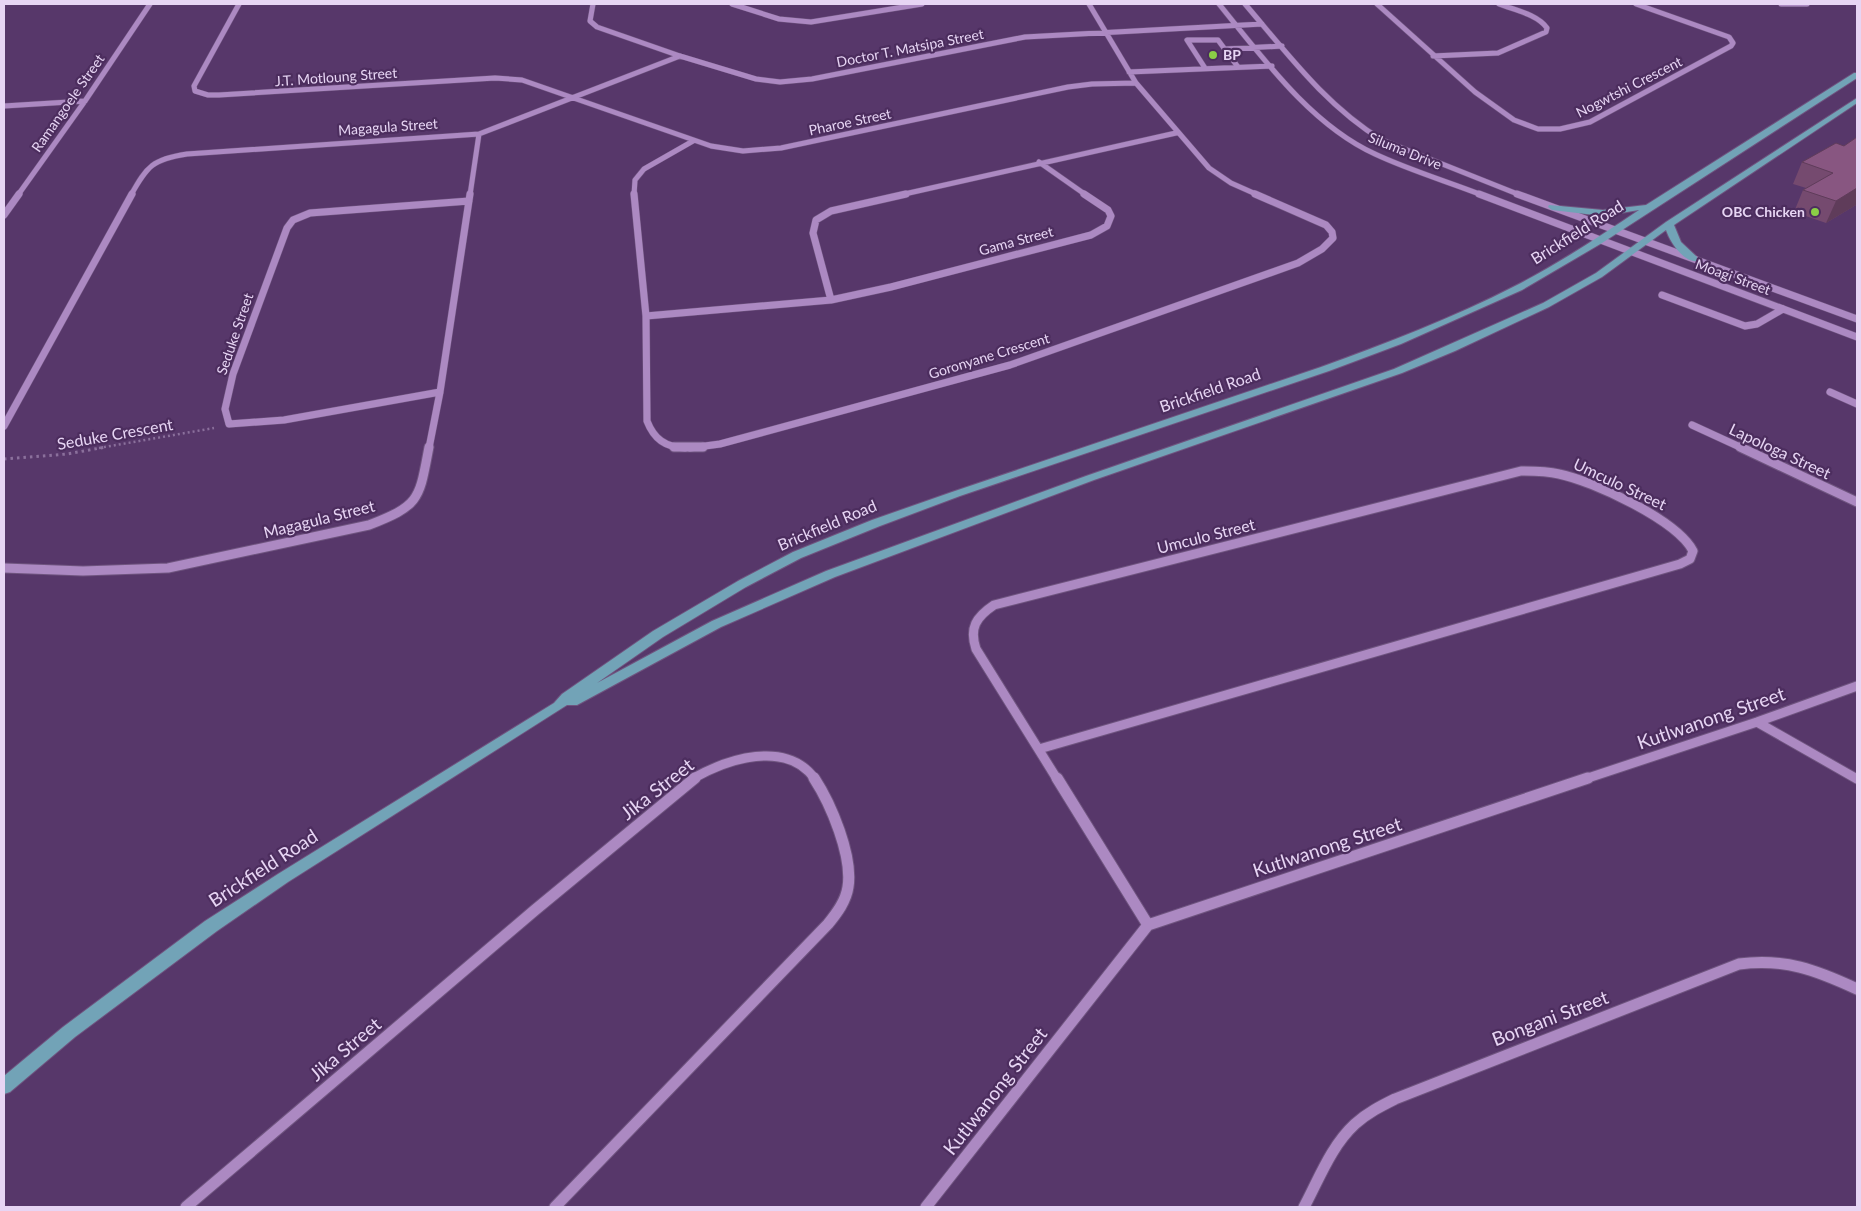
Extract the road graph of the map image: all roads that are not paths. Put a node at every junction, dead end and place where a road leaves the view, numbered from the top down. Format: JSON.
{"nodes":[{"id":1,"x":150,"y":4,"type":"edge"},
{"id":2,"x":239,"y":4,"type":"edge"},
{"id":3,"x":593,"y":4,"type":"edge"},
{"id":4,"x":732,"y":4,"type":"edge"},
{"id":5,"x":922,"y":4,"type":"edge"},
{"id":6,"x":1089,"y":4,"type":"edge"},
{"id":7,"x":1219,"y":4,"type":"edge"},
{"id":8,"x":1245,"y":4,"type":"edge"},
{"id":9,"x":1377,"y":4,"type":"edge"},
{"id":10,"x":1499,"y":4,"type":"edge"},
{"id":11,"x":1636,"y":4,"type":"edge"},
{"id":12,"x":1781,"y":4,"type":"edge"},
{"id":13,"x":1807,"y":4,"type":"edge"},
{"id":14,"x":1262,"y":24,"type":"junction"},
{"id":15,"x":1237,"y":26,"type":"junction"},
{"id":16,"x":1107,"y":32,"type":"junction"},
{"id":17,"x":1282,"y":46,"type":"junction"},
{"id":18,"x":1256,"y":48,"type":"junction"},
{"id":19,"x":1225,"y":49,"type":"junction"},
{"id":20,"x":680,"y":56,"type":"junction"},
{"id":21,"x":1433,"y":56,"type":"junction"},
{"id":22,"x":1272,"y":66,"type":"junction"},
{"id":23,"x":1238,"y":67,"type":"junction"},
{"id":24,"x":1205,"y":68,"type":"junction"},
{"id":25,"x":1129,"y":72,"type":"junction"},
{"id":26,"x":1857,"y":75,"type":"edge"},
{"id":27,"x":1136,"y":84,"type":"junction"},
{"id":28,"x":574,"y":98,"type":"junction"},
{"id":29,"x":1857,"y":100,"type":"edge"},
{"id":30,"x":85,"y":101,"type":"junction"},
{"id":31,"x":4,"y":106,"type":"edge"},
{"id":32,"x":1176,"y":132,"type":"junction"},
{"id":33,"x":479,"y":134,"type":"junction"},
{"id":34,"x":693,"y":141,"type":"junction"},
{"id":35,"x":1039,"y":162,"type":"junction"},
{"id":36,"x":469,"y":200,"type":"junction"},
{"id":37,"x":1657,"y":202,"type":"junction"},
{"id":38,"x":1552,"y":206,"type":"junction"},
{"id":39,"x":4,"y":215,"type":"edge"},
{"id":40,"x":1670,"y":224,"type":"junction"},
{"id":41,"x":1614,"y":230,"type":"junction"},
{"id":42,"x":1599,"y":241,"type":"junction"},
{"id":43,"x":1647,"y":241,"type":"junction"},
{"id":44,"x":1631,"y":252,"type":"junction"},
{"id":45,"x":1694,"y":259,"type":"junction"},
{"id":46,"x":1662,"y":295,"type":"dead end"},
{"id":47,"x":831,"y":300,"type":"junction"},
{"id":48,"x":1783,"y":309,"type":"junction"},
{"id":49,"x":646,"y":316,"type":"junction"},
{"id":50,"x":1857,"y":319,"type":"edge"},
{"id":51,"x":1857,"y":337,"type":"edge"},
{"id":52,"x":440,"y":392,"type":"junction"},
{"id":53,"x":1830,"y":392,"type":"dead end"},
{"id":54,"x":1857,"y":404,"type":"edge"},
{"id":55,"x":1692,"y":425,"type":"dead end"},
{"id":56,"x":4,"y":426,"type":"edge"},
{"id":57,"x":1857,"y":502,"type":"edge"},
{"id":58,"x":4,"y":568,"type":"edge"},
{"id":59,"x":1857,"y":686,"type":"edge"},
{"id":60,"x":560,"y":706,"type":"junction"},
{"id":61,"x":1757,"y":722,"type":"junction"},
{"id":62,"x":1039,"y":749,"type":"junction"},
{"id":63,"x":1857,"y":779,"type":"edge"},
{"id":64,"x":1148,"y":924,"type":"junction"},
{"id":65,"x":1857,"y":988,"type":"edge"},
{"id":66,"x":4,"y":1086,"type":"edge"},
{"id":67,"x":186,"y":1207,"type":"edge"},
{"id":68,"x":555,"y":1207,"type":"edge"},
{"id":69,"x":926,"y":1207,"type":"edge"},
{"id":70,"x":1304,"y":1207,"type":"edge"}],
"edges":[{"from":1,"to":30,"type":"street","name":"Ramangoele Street"},
{"from":2,"to":28,"type":"street","name":"J.T. Motloung Street"},
{"from":3,"to":20,"type":"street","name":"Doctor T. Matsipa Street"},
{"from":4,"to":5,"type":"street"},
{"from":6,"to":16,"type":"street","name":"Goronyane Crescent"},
{"from":7,"to":15,"type":"street","name":"Siluma Drive"},
{"from":8,"to":14,"type":"street","name":"Siluma Drive"},
{"from":9,"to":21,"type":"street","name":"Nogwtshi Crescent"},
{"from":10,"to":21,"type":"street"},
{"from":11,"to":21,"type":"street","name":"Nogwtshi Crescent"},
{"from":12,"to":13,"type":"street"},
{"from":14,"to":15,"type":"street","name":"Doctor T. Matsipa Street"},
{"from":14,"to":17,"type":"street","name":"Siluma Drive"},
{"from":15,"to":16,"type":"street","name":"Doctor T. Matsipa Street"},
{"from":15,"to":18,"type":"street","name":"Siluma Drive"},
{"from":16,"to":20,"type":"street","name":"Doctor T. Matsipa Street"},
{"from":16,"to":25,"type":"street","name":"Goronyane Crescent"},
{"from":17,"to":18,"type":"street"},
{"from":17,"to":38,"type":"street","name":"Siluma Drive"},
{"from":18,"to":19,"type":"street"},
{"from":18,"to":22,"type":"street","name":"Siluma Drive"},
{"from":19,"to":23,"type":"street"},
{"from":19,"to":24,"type":"street"},
{"from":20,"to":28,"type":"street","name":"Magagula Street"},
{"from":22,"to":23,"type":"street"},
{"from":22,"to":42,"type":"street","name":"Siluma Drive"},
{"from":23,"to":24,"type":"street"},
{"from":24,"to":25,"type":"street"},
{"from":25,"to":27,"type":"street","name":"Goronyane Crescent"},
{"from":26,"to":37,"type":"main road","name":"Brickfield Road"},
{"from":27,"to":32,"type":"street","name":"Goronyane Crescent"},
{"from":27,"to":34,"type":"street","name":"Pharoe Street"},
{"from":28,"to":33,"type":"street","name":"Magagula Street"},
{"from":28,"to":34,"type":"street","name":"Pharoe Street"},
{"from":29,"to":40,"type":"main road","name":"Brickfield Road"},
{"from":30,"to":31,"type":"street"},
{"from":30,"to":39,"type":"street","name":"Ramangoele Street"},
{"from":32,"to":35,"type":"street"},
{"from":32,"to":49,"type":"street","name":"Goronyane Crescent"},
{"from":33,"to":36,"type":"street","name":"Magagula Street"},
{"from":33,"to":56,"type":"street","name":"Magagula Street"},
{"from":34,"to":49,"type":"street","name":"Goronyane Crescent"},
{"from":35,"to":47,"type":"street"},
{"from":35,"to":47,"type":"street","name":"Gama Street"},
{"from":36,"to":52,"type":"street","name":"Magagula Street"},
{"from":36,"to":52,"type":"street","name":"Seduke Street"},
{"from":37,"to":38,"type":"main road"},
{"from":37,"to":41,"type":"main road","name":"Brickfield Road"},
{"from":38,"to":41,"type":"street","name":"Siluma Drive"},
{"from":40,"to":43,"type":"main road","name":"Brickfield Road"},
{"from":40,"to":45,"type":"main road"},
{"from":41,"to":42,"type":"main road","name":"Brickfield Road"},
{"from":41,"to":43,"type":"street","name":"Moagi Street"},
{"from":42,"to":44,"type":"street","name":"Moagi Street"},
{"from":42,"to":60,"type":"main road","name":"Brickfield Road"},
{"from":43,"to":44,"type":"main road","name":"Brickfield Road"},
{"from":43,"to":45,"type":"street","name":"Moagi Street"},
{"from":44,"to":48,"type":"street","name":"Moagi Street"},
{"from":44,"to":60,"type":"main road","name":"Brickfield Road"},
{"from":45,"to":50,"type":"street","name":"Moagi Street"},
{"from":46,"to":48,"type":"street"},
{"from":47,"to":49,"type":"street","name":"Gama Street"},
{"from":48,"to":51,"type":"street","name":"Moagi Street"},
{"from":52,"to":58,"type":"street","name":"Magagula Street"},
{"from":53,"to":54,"type":"street"},
{"from":55,"to":57,"type":"street","name":"Lapologa Street"},
{"from":59,"to":61,"type":"street","name":"Kutlwanong Street"},
{"from":60,"to":66,"type":"main road","name":"Brickfield Road"},
{"from":61,"to":63,"type":"street"},
{"from":61,"to":64,"type":"street","name":"Kutlwanong Street"},
{"from":62,"to":62,"type":"street","name":"Umculo Street"},
{"from":62,"to":64,"type":"street","name":"Umculo Street"},
{"from":64,"to":69,"type":"street","name":"Kutlwanong Street"},
{"from":65,"to":70,"type":"street","name":"Bongani Street"},
{"from":67,"to":68,"type":"street","name":"Jika Street"}]}
